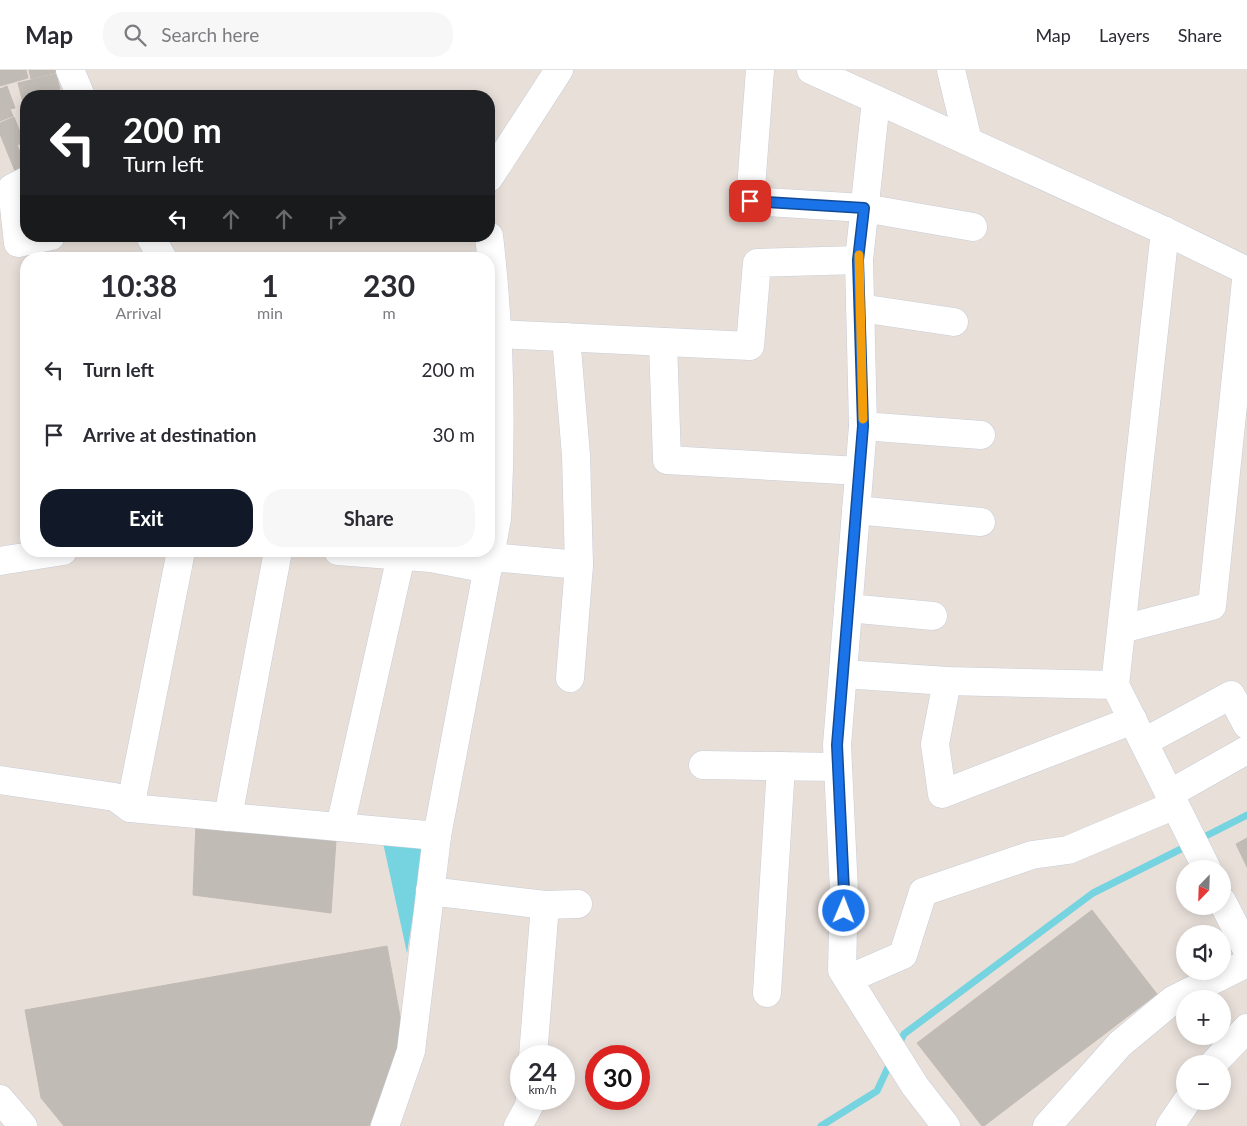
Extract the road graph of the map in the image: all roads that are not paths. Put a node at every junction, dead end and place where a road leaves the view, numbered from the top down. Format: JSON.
{"nodes":[{"id":1,"x":70,"y":70,"type":"edge"},
{"id":2,"x":559,"y":70,"type":"edge"},
{"id":3,"x":760,"y":70,"type":"edge"},
{"id":4,"x":811,"y":70,"type":"edge"},
{"id":5,"x":952,"y":70,"type":"edge"},
{"id":6,"x":78,"y":90,"type":"edge"},
{"id":7,"x":876,"y":100,"type":"junction"},
{"id":8,"x":501,"y":139,"type":"edge"},
{"id":9,"x":968,"y":141,"type":"junction"},
{"id":10,"x":495,"y":158,"type":"edge"},
{"id":11,"x":20,"y":184,"type":"edge"},
{"id":12,"x":864,"y":208,"type":"junction"},
{"id":13,"x":973,"y":227,"type":"dead end"},
{"id":14,"x":1165,"y":231,"type":"junction"},
{"id":15,"x":23,"y":242,"type":"edge"},
{"id":16,"x":858,"y":260,"type":"junction"},
{"id":17,"x":1247,"y":271,"type":"edge"},
{"id":18,"x":860,"y":308,"type":"junction"},
{"id":19,"x":495,"y":310,"type":"edge"},
{"id":20,"x":954,"y":322,"type":"dead end"},
{"id":21,"x":497,"y":334,"type":"junction"},
{"id":22,"x":566,"y":338,"type":"junction"},
{"id":23,"x":663,"y":342,"type":"junction"},
{"id":24,"x":495,"y":354,"type":"edge"},
{"id":25,"x":863,"y":426,"type":"junction"},
{"id":26,"x":981,"y":434,"type":"dead end"},
{"id":27,"x":859,"y":471,"type":"junction"},
{"id":28,"x":495,"y":488,"type":"edge"},
{"id":29,"x":856,"y":510,"type":"junction"},
{"id":30,"x":981,"y":522,"type":"dead end"},
{"id":31,"x":495,"y":532,"type":"edge"},
{"id":32,"x":26,"y":557,"type":"edge"},
{"id":33,"x":180,"y":557,"type":"edge"},
{"id":34,"x":277,"y":557,"type":"edge"},
{"id":35,"x":401,"y":557,"type":"edge"},
{"id":36,"x":416,"y":557,"type":"edge"},
{"id":37,"x":491,"y":557,"type":"edge"},
{"id":38,"x":0,"y":561,"type":"edge"},
{"id":39,"x":490,"y":563,"type":"junction"},
{"id":40,"x":579,"y":565,"type":"junction"},
{"id":41,"x":848,"y":608,"type":"junction"},
{"id":42,"x":933,"y":616,"type":"dead end"},
{"id":43,"x":1122,"y":629,"type":"junction"},
{"id":44,"x":843,"y":674,"type":"junction"},
{"id":45,"x":570,"y":678,"type":"dead end"},
{"id":46,"x":947,"y":681,"type":"junction"},
{"id":47,"x":1115,"y":685,"type":"junction"},
{"id":48,"x":1247,"y":725,"type":"edge"},
{"id":49,"x":1138,"y":731,"type":"junction"},
{"id":50,"x":1247,"y":750,"type":"edge"},
{"id":51,"x":702,"y":765,"type":"dead end"},
{"id":52,"x":781,"y":766,"type":"junction"},
{"id":53,"x":838,"y":767,"type":"junction"},
{"id":54,"x":0,"y":780,"type":"edge"},
{"id":55,"x":1172,"y":799,"type":"junction"},
{"id":56,"x":130,"y":808,"type":"junction"},
{"id":57,"x":228,"y":817,"type":"junction"},
{"id":58,"x":340,"y":827,"type":"junction"},
{"id":59,"x":437,"y":836,"type":"junction"},
{"id":60,"x":1202,"y":860,"type":"edge"},
{"id":61,"x":430,"y":891,"type":"junction"},
{"id":62,"x":578,"y":904,"type":"dead end"},
{"id":63,"x":545,"y":905,"type":"junction"},
{"id":64,"x":1229,"y":915,"type":"edge"},
{"id":65,"x":1247,"y":950,"type":"edge"},
{"id":66,"x":1247,"y":963,"type":"edge"},
{"id":67,"x":848,"y":979,"type":"junction"},
{"id":68,"x":767,"y":993,"type":"dead end"},
{"id":69,"x":1247,"y":1028,"type":"edge"},
{"id":70,"x":534,"y":1045,"type":"edge"},
{"id":71,"x":1222,"y":1055,"type":"edge"},
{"id":72,"x":0,"y":1098,"type":"edge"},
{"id":73,"x":527,"y":1110,"type":"edge"},
{"id":74,"x":1181,"y":1110,"type":"edge"},
{"id":75,"x":23,"y":1126,"type":"edge"},
{"id":76,"x":385,"y":1126,"type":"edge"},
{"id":77,"x":518,"y":1126,"type":"edge"},
{"id":78,"x":946,"y":1126,"type":"edge"},
{"id":79,"x":1047,"y":1126,"type":"edge"},
{"id":80,"x":1170,"y":1126,"type":"edge"}],
"edges":[{"from":1,"to":6,"type":"street"},
{"from":2,"to":8,"type":"street"},
{"from":3,"to":12,"type":"street"},
{"from":4,"to":7,"type":"street"},
{"from":5,"to":9,"type":"street"},
{"from":7,"to":9,"type":"street"},
{"from":7,"to":12,"type":"street"},
{"from":8,"to":10,"type":"street"},
{"from":9,"to":14,"type":"street"},
{"from":11,"to":15,"type":"street"},
{"from":12,"to":13,"type":"street"},
{"from":12,"to":16,"type":"street"},
{"from":14,"to":17,"type":"street"},
{"from":14,"to":43,"type":"street"},
{"from":16,"to":18,"type":"street"},
{"from":16,"to":23,"type":"street"},
{"from":17,"to":43,"type":"street"},
{"from":18,"to":20,"type":"street"},
{"from":18,"to":25,"type":"street"},
{"from":19,"to":21,"type":"street"},
{"from":21,"to":22,"type":"street"},
{"from":21,"to":24,"type":"street"},
{"from":22,"to":23,"type":"street"},
{"from":22,"to":40,"type":"street"},
{"from":23,"to":27,"type":"street"},
{"from":25,"to":26,"type":"street"},
{"from":25,"to":27,"type":"street"},
{"from":27,"to":29,"type":"street"},
{"from":28,"to":31,"type":"street"},
{"from":29,"to":30,"type":"street"},
{"from":29,"to":41,"type":"street"},
{"from":32,"to":38,"type":"street"},
{"from":33,"to":56,"type":"street"},
{"from":34,"to":57,"type":"street"},
{"from":35,"to":58,"type":"street"},
{"from":36,"to":39,"type":"street"},
{"from":37,"to":39,"type":"street"},
{"from":39,"to":40,"type":"street"},
{"from":39,"to":59,"type":"street"},
{"from":40,"to":45,"type":"street"},
{"from":41,"to":42,"type":"street"},
{"from":41,"to":44,"type":"street"},
{"from":43,"to":47,"type":"street"},
{"from":44,"to":46,"type":"street"},
{"from":44,"to":53,"type":"street"},
{"from":46,"to":47,"type":"street"},
{"from":46,"to":49,"type":"street"},
{"from":47,"to":49,"type":"street"},
{"from":48,"to":49,"type":"street"},
{"from":49,"to":55,"type":"street"},
{"from":50,"to":55,"type":"street"},
{"from":51,"to":52,"type":"street"},
{"from":52,"to":53,"type":"street"},
{"from":52,"to":68,"type":"street"},
{"from":53,"to":67,"type":"street"},
{"from":54,"to":56,"type":"street"},
{"from":55,"to":60,"type":"street"},
{"from":55,"to":67,"type":"street"},
{"from":56,"to":57,"type":"street"},
{"from":57,"to":58,"type":"street"},
{"from":58,"to":59,"type":"street"},
{"from":59,"to":61,"type":"street"},
{"from":61,"to":63,"type":"street"},
{"from":61,"to":76,"type":"street"},
{"from":62,"to":63,"type":"street"},
{"from":63,"to":70,"type":"street"},
{"from":64,"to":65,"type":"street"},
{"from":66,"to":79,"type":"street"},
{"from":67,"to":78,"type":"street"},
{"from":69,"to":71,"type":"street"},
{"from":72,"to":75,"type":"street"},
{"from":73,"to":77,"type":"street"},
{"from":74,"to":80,"type":"street"}]}
